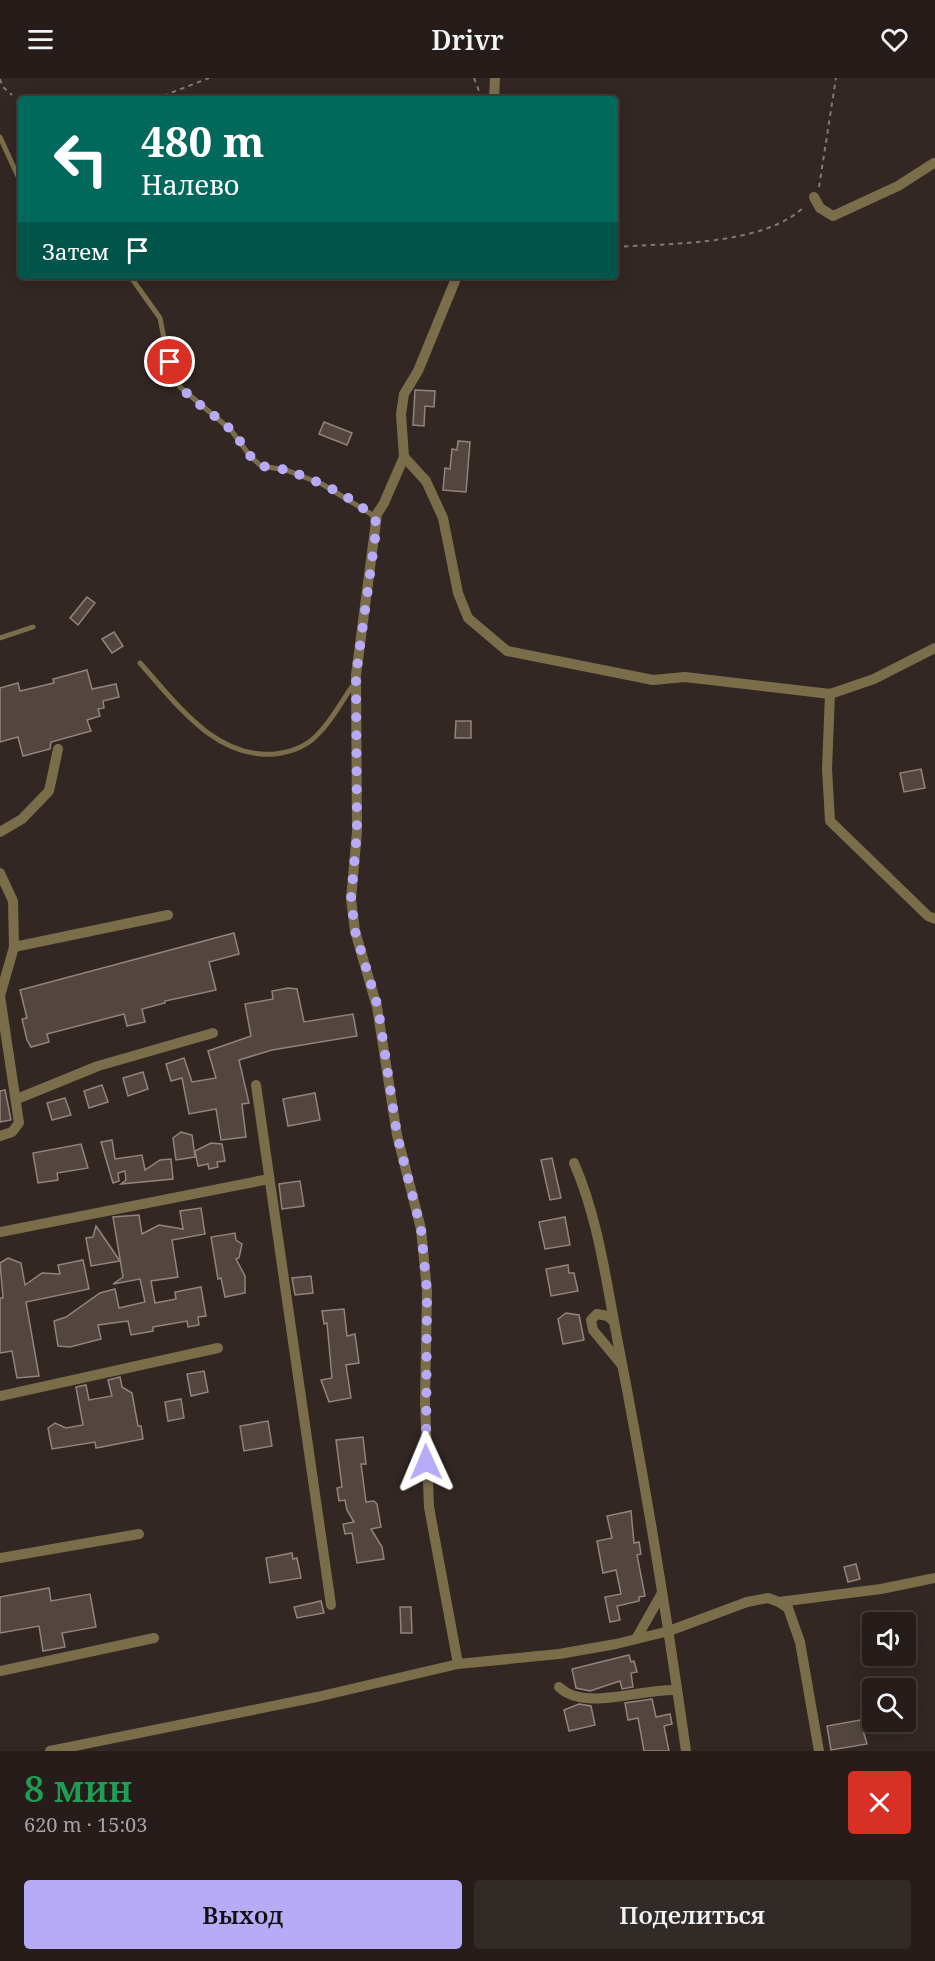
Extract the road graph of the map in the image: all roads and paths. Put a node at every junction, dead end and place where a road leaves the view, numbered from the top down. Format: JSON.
{"nodes":[{"id":1,"x":209,"y":78,"type":"edge"},
{"id":2,"x":474,"y":78,"type":"edge"},
{"id":3,"x":490,"y":78,"type":"edge"},
{"id":4,"x":495,"y":78,"type":"edge"},
{"id":5,"x":836,"y":78,"type":"edge"},
{"id":6,"x":0,"y":79,"type":"edge"},
{"id":7,"x":163,"y":96,"type":"edge"},
{"id":8,"x":481,"y":96,"type":"edge"},
{"id":9,"x":492,"y":96,"type":"edge"},
{"id":10,"x":492,"y":96,"type":"edge"},
{"id":11,"x":18,"y":101,"type":"edge"},
{"id":12,"x":0,"y":137,"type":"edge"},
{"id":13,"x":934,"y":163,"type":"edge"},
{"id":14,"x":18,"y":176,"type":"edge"},
{"id":15,"x":813,"y":197,"type":"junction"},
{"id":16,"x":618,"y":247,"type":"edge"},
{"id":17,"x":132,"y":279,"type":"edge"},
{"id":18,"x":456,"y":279,"type":"edge"},
{"id":19,"x":404,"y":457,"type":"junction"},
{"id":20,"x":377,"y":524,"type":"junction"},
{"id":21,"x":33,"y":627,"type":"dead end"},
{"id":22,"x":0,"y":639,"type":"edge"},
{"id":23,"x":935,"y":648,"type":"edge"},
{"id":24,"x":140,"y":663,"type":"dead end"},
{"id":25,"x":356,"y":680,"type":"junction"},
{"id":26,"x":830,"y":694,"type":"junction"},
{"id":27,"x":58,"y":749,"type":"dead end"},
{"id":28,"x":0,"y":832,"type":"edge"},
{"id":29,"x":0,"y":873,"type":"edge"},
{"id":30,"x":168,"y":915,"type":"dead end"},
{"id":31,"x":935,"y":920,"type":"edge"},
{"id":32,"x":14,"y":948,"type":"junction"},
{"id":33,"x":1,"y":1004,"type":"edge"},
{"id":34,"x":213,"y":1034,"type":"dead end"},
{"id":35,"x":256,"y":1085,"type":"dead end"},
{"id":36,"x":17,"y":1099,"type":"junction"},
{"id":37,"x":0,"y":1136,"type":"edge"},
{"id":38,"x":574,"y":1163,"type":"dead end"},
{"id":39,"x":269,"y":1179,"type":"junction"},
{"id":40,"x":0,"y":1232,"type":"edge"},
{"id":41,"x":614,"y":1322,"type":"junction"},
{"id":42,"x":218,"y":1348,"type":"dead end"},
{"id":43,"x":622,"y":1365,"type":"junction"},
{"id":44,"x":0,"y":1396,"type":"edge"},
{"id":45,"x":139,"y":1534,"type":"dead end"},
{"id":46,"x":0,"y":1558,"type":"edge"},
{"id":47,"x":935,"y":1578,"type":"edge"},
{"id":48,"x":662,"y":1593,"type":"junction"},
{"id":49,"x":779,"y":1602,"type":"junction"},
{"id":50,"x":331,"y":1605,"type":"dead end"},
{"id":51,"x":669,"y":1631,"type":"junction"},
{"id":52,"x":154,"y":1638,"type":"dead end"},
{"id":53,"x":636,"y":1639,"type":"junction"},
{"id":54,"x":458,"y":1664,"type":"junction"},
{"id":55,"x":0,"y":1671,"type":"edge"},
{"id":56,"x":559,"y":1687,"type":"dead end"},
{"id":57,"x":677,"y":1690,"type":"junction"},
{"id":58,"x":50,"y":1751,"type":"edge"},
{"id":59,"x":686,"y":1751,"type":"edge"},
{"id":60,"x":819,"y":1751,"type":"edge"}],
"edges":[{"from":1,"to":7,"type":"path"},
{"from":2,"to":8,"type":"path"},
{"from":3,"to":9,"type":"street"},
{"from":4,"to":10,"type":"street"},
{"from":5,"to":15,"type":"path"},
{"from":6,"to":11,"type":"path"},
{"from":12,"to":14,"type":"lane"},
{"from":13,"to":15,"type":"street"},
{"from":15,"to":16,"type":"path"},
{"from":17,"to":20,"type":"lane"},
{"from":18,"to":19,"type":"street"},
{"from":19,"to":20,"type":"street"},
{"from":19,"to":26,"type":"street"},
{"from":20,"to":25,"type":"street"},
{"from":21,"to":22,"type":"lane"},
{"from":23,"to":26,"type":"street"},
{"from":24,"to":25,"type":"lane"},
{"from":25,"to":54,"type":"street"},
{"from":26,"to":31,"type":"street"},
{"from":27,"to":28,"type":"street"},
{"from":29,"to":32,"type":"street"},
{"from":30,"to":32,"type":"street"},
{"from":32,"to":33,"type":"street"},
{"from":33,"to":36,"type":"street"},
{"from":34,"to":36,"type":"street"},
{"from":35,"to":39,"type":"street"},
{"from":36,"to":37,"type":"street"},
{"from":38,"to":41,"type":"street"},
{"from":39,"to":40,"type":"street"},
{"from":39,"to":50,"type":"street"},
{"from":41,"to":43,"type":"street"},
{"from":41,"to":43,"type":"street"},
{"from":42,"to":44,"type":"street"},
{"from":43,"to":48,"type":"street"},
{"from":45,"to":46,"type":"street"},
{"from":47,"to":49,"type":"street"},
{"from":48,"to":51,"type":"street"},
{"from":48,"to":53,"type":"street"},
{"from":49,"to":51,"type":"street"},
{"from":49,"to":60,"type":"street"},
{"from":51,"to":53,"type":"street"},
{"from":51,"to":57,"type":"street"},
{"from":52,"to":55,"type":"street"},
{"from":53,"to":54,"type":"street"},
{"from":54,"to":58,"type":"street"},
{"from":56,"to":57,"type":"street"},
{"from":57,"to":59,"type":"street"}]}
